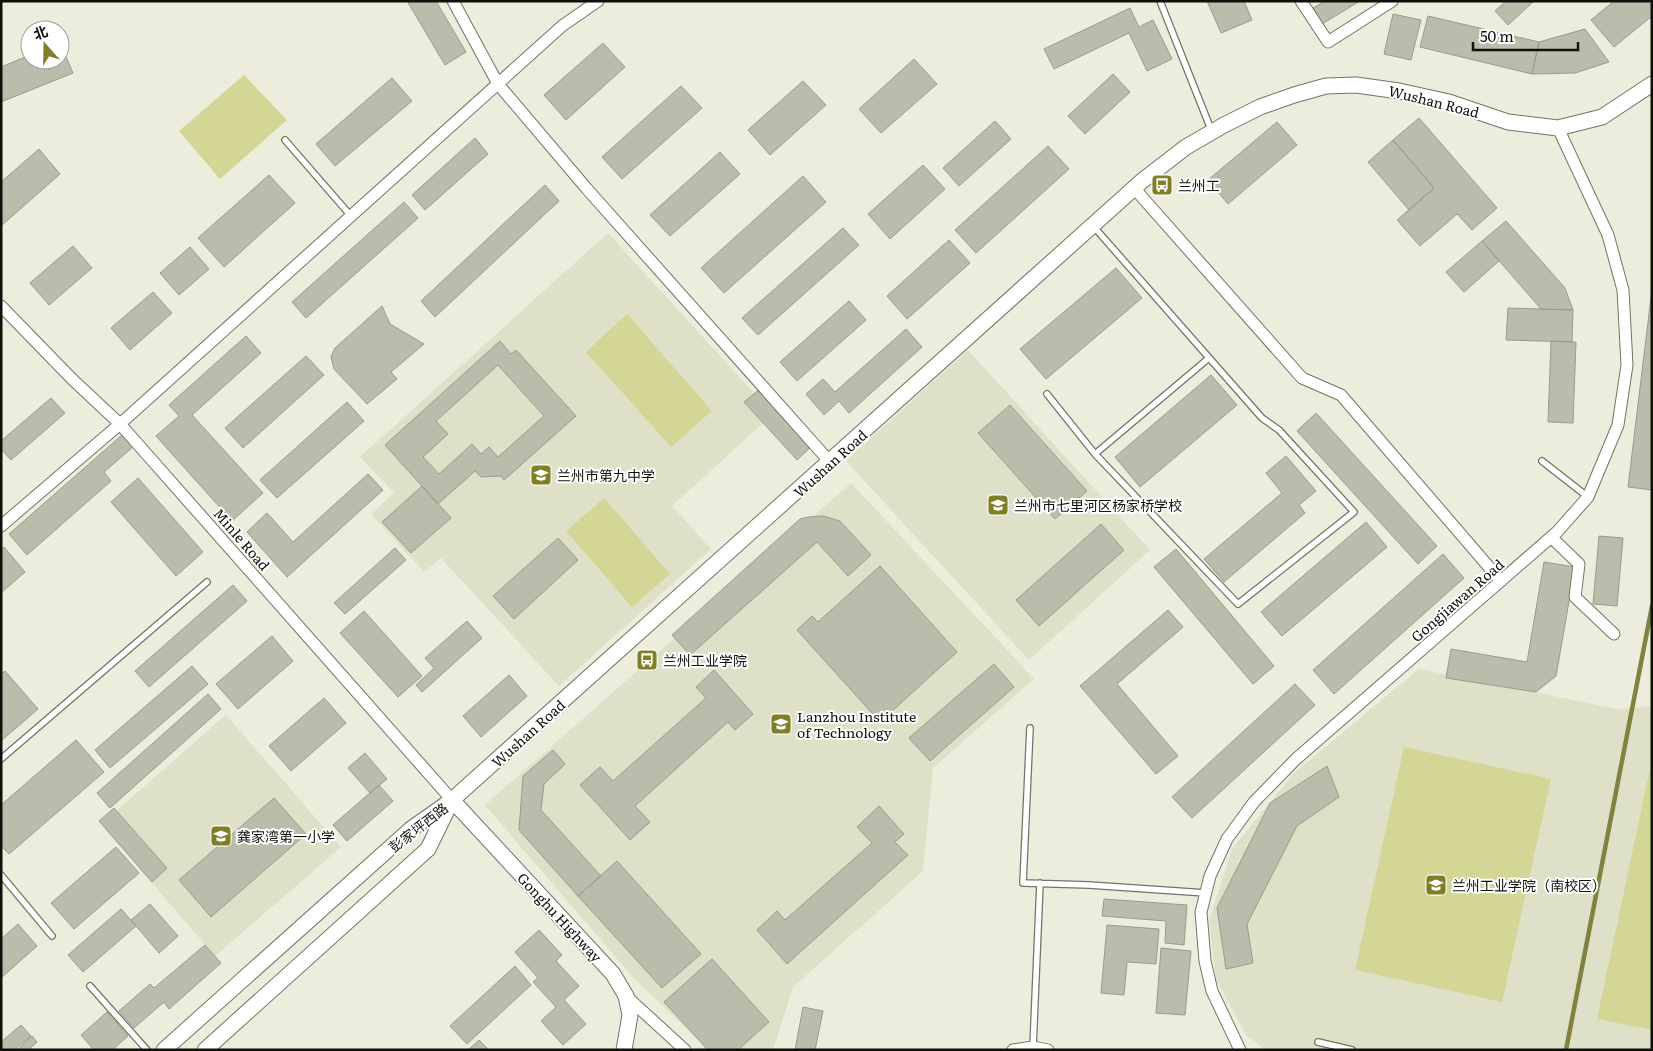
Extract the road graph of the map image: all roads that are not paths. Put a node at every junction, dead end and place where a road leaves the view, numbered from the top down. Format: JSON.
{"nodes":[{"id":1,"x":453,"y":1,"type":"edge"},
{"id":2,"x":598,"y":1,"type":"edge"},
{"id":3,"x":1160,"y":1,"type":"edge"},
{"id":4,"x":1301,"y":1,"type":"edge"},
{"id":5,"x":1392,"y":1,"type":"edge"},
{"id":6,"x":498,"y":84,"type":"junction"},
{"id":7,"x":1652,"y":84,"type":"edge"},
{"id":8,"x":1558,"y":128,"type":"junction"},
{"id":9,"x":1212,"y":132,"type":"junction"},
{"id":10,"x":285,"y":140,"type":"dead end"},
{"id":11,"x":1134,"y":188,"type":"junction"},
{"id":12,"x":351,"y":216,"type":"junction"},
{"id":13,"x":1093,"y":226,"type":"junction"},
{"id":14,"x":1,"y":306,"type":"edge"},
{"id":15,"x":1209,"y":358,"type":"junction"},
{"id":16,"x":1047,"y":394,"type":"dead end"},
{"id":17,"x":120,"y":424,"type":"junction"},
{"id":18,"x":1095,"y":454,"type":"junction"},
{"id":19,"x":1542,"y":461,"type":"dead end"},
{"id":20,"x":830,"y":462,"type":"junction"},
{"id":21,"x":1588,"y":497,"type":"junction"},
{"id":22,"x":1,"y":526,"type":"edge"},
{"id":23,"x":1551,"y":537,"type":"junction"},
{"id":24,"x":1501,"y":581,"type":"junction"},
{"id":25,"x":207,"y":582,"type":"dead end"},
{"id":26,"x":1614,"y":634,"type":"dead end"},
{"id":27,"x":1030,"y":728,"type":"dead end"},
{"id":28,"x":1,"y":759,"type":"edge"},
{"id":29,"x":452,"y":800,"type":"junction"},
{"id":30,"x":1,"y":875,"type":"edge"},
{"id":31,"x":1040,"y":883,"type":"junction"},
{"id":32,"x":1206,"y":893,"type":"junction"},
{"id":33,"x":52,"y":936,"type":"dead end"},
{"id":34,"x":90,"y":986,"type":"dead end"},
{"id":35,"x":626,"y":996,"type":"junction"},
{"id":36,"x":1318,"y":1042,"type":"dead end"},
{"id":37,"x":1033,"y":1047,"type":"junction"},
{"id":38,"x":147,"y":1050,"type":"edge"},
{"id":39,"x":164,"y":1050,"type":"edge"},
{"id":40,"x":205,"y":1050,"type":"edge"},
{"id":41,"x":624,"y":1050,"type":"edge"},
{"id":42,"x":685,"y":1050,"type":"edge"},
{"id":43,"x":1013,"y":1050,"type":"edge"},
{"id":44,"x":1048,"y":1050,"type":"edge"},
{"id":45,"x":1240,"y":1050,"type":"edge"},
{"id":46,"x":1352,"y":1050,"type":"edge"}],
"edges":[{"from":1,"to":6,"type":"street"},
{"from":2,"to":6,"type":"street"},
{"from":3,"to":9,"type":"lane"},
{"from":4,"to":5,"type":"street"},
{"from":6,"to":12,"type":"street"},
{"from":6,"to":20,"type":"street"},
{"from":7,"to":8,"type":"main road","name":"Wushan Road"},
{"from":8,"to":9,"type":"main road","name":"Wushan Road"},
{"from":8,"to":21,"type":"street","name":"Gongjiawan Road"},
{"from":9,"to":11,"type":"main road","name":"Wushan Road"},
{"from":10,"to":12,"type":"lane"},
{"from":11,"to":13,"type":"main road","name":"Wushan Road"},
{"from":11,"to":24,"type":"street"},
{"from":12,"to":17,"type":"street"},
{"from":13,"to":15,"type":"lane"},
{"from":13,"to":20,"type":"main road","name":"Wushan Road"},
{"from":14,"to":17,"type":"street","name":"Minle Road"},
{"from":15,"to":18,"type":"lane"},
{"from":15,"to":18,"type":"lane"},
{"from":16,"to":18,"type":"lane"},
{"from":17,"to":22,"type":"street"},
{"from":17,"to":29,"type":"street","name":"Minle Road"},
{"from":19,"to":21,"type":"lane"},
{"from":20,"to":29,"type":"main road","name":"Wushan Road"},
{"from":21,"to":23,"type":"street","name":"Gongjiawan Road"},
{"from":23,"to":24,"type":"street","name":"Gongjiawan Road"},
{"from":23,"to":26,"type":"street"},
{"from":24,"to":32,"type":"street","name":"Gongjiawan Road"},
{"from":25,"to":28,"type":"lane"},
{"from":27,"to":31,"type":"lane"},
{"from":29,"to":35,"type":"main road","name":"Gonghu Highway"},
{"from":29,"to":39,"type":"main road","name":"彭家坪西路"},
{"from":29,"to":40,"type":"main road","name":"彭家坪西路"},
{"from":30,"to":33,"type":"lane"},
{"from":31,"to":32,"type":"lane"},
{"from":31,"to":37,"type":"lane"},
{"from":32,"to":45,"type":"street","name":"Gongjiawan Road"},
{"from":34,"to":38,"type":"lane"},
{"from":35,"to":41,"type":"main road","name":"Gonghu Highway"},
{"from":35,"to":42,"type":"street"},
{"from":36,"to":46,"type":"lane"},
{"from":37,"to":43,"type":"street"},
{"from":37,"to":44,"type":"street"}]}
